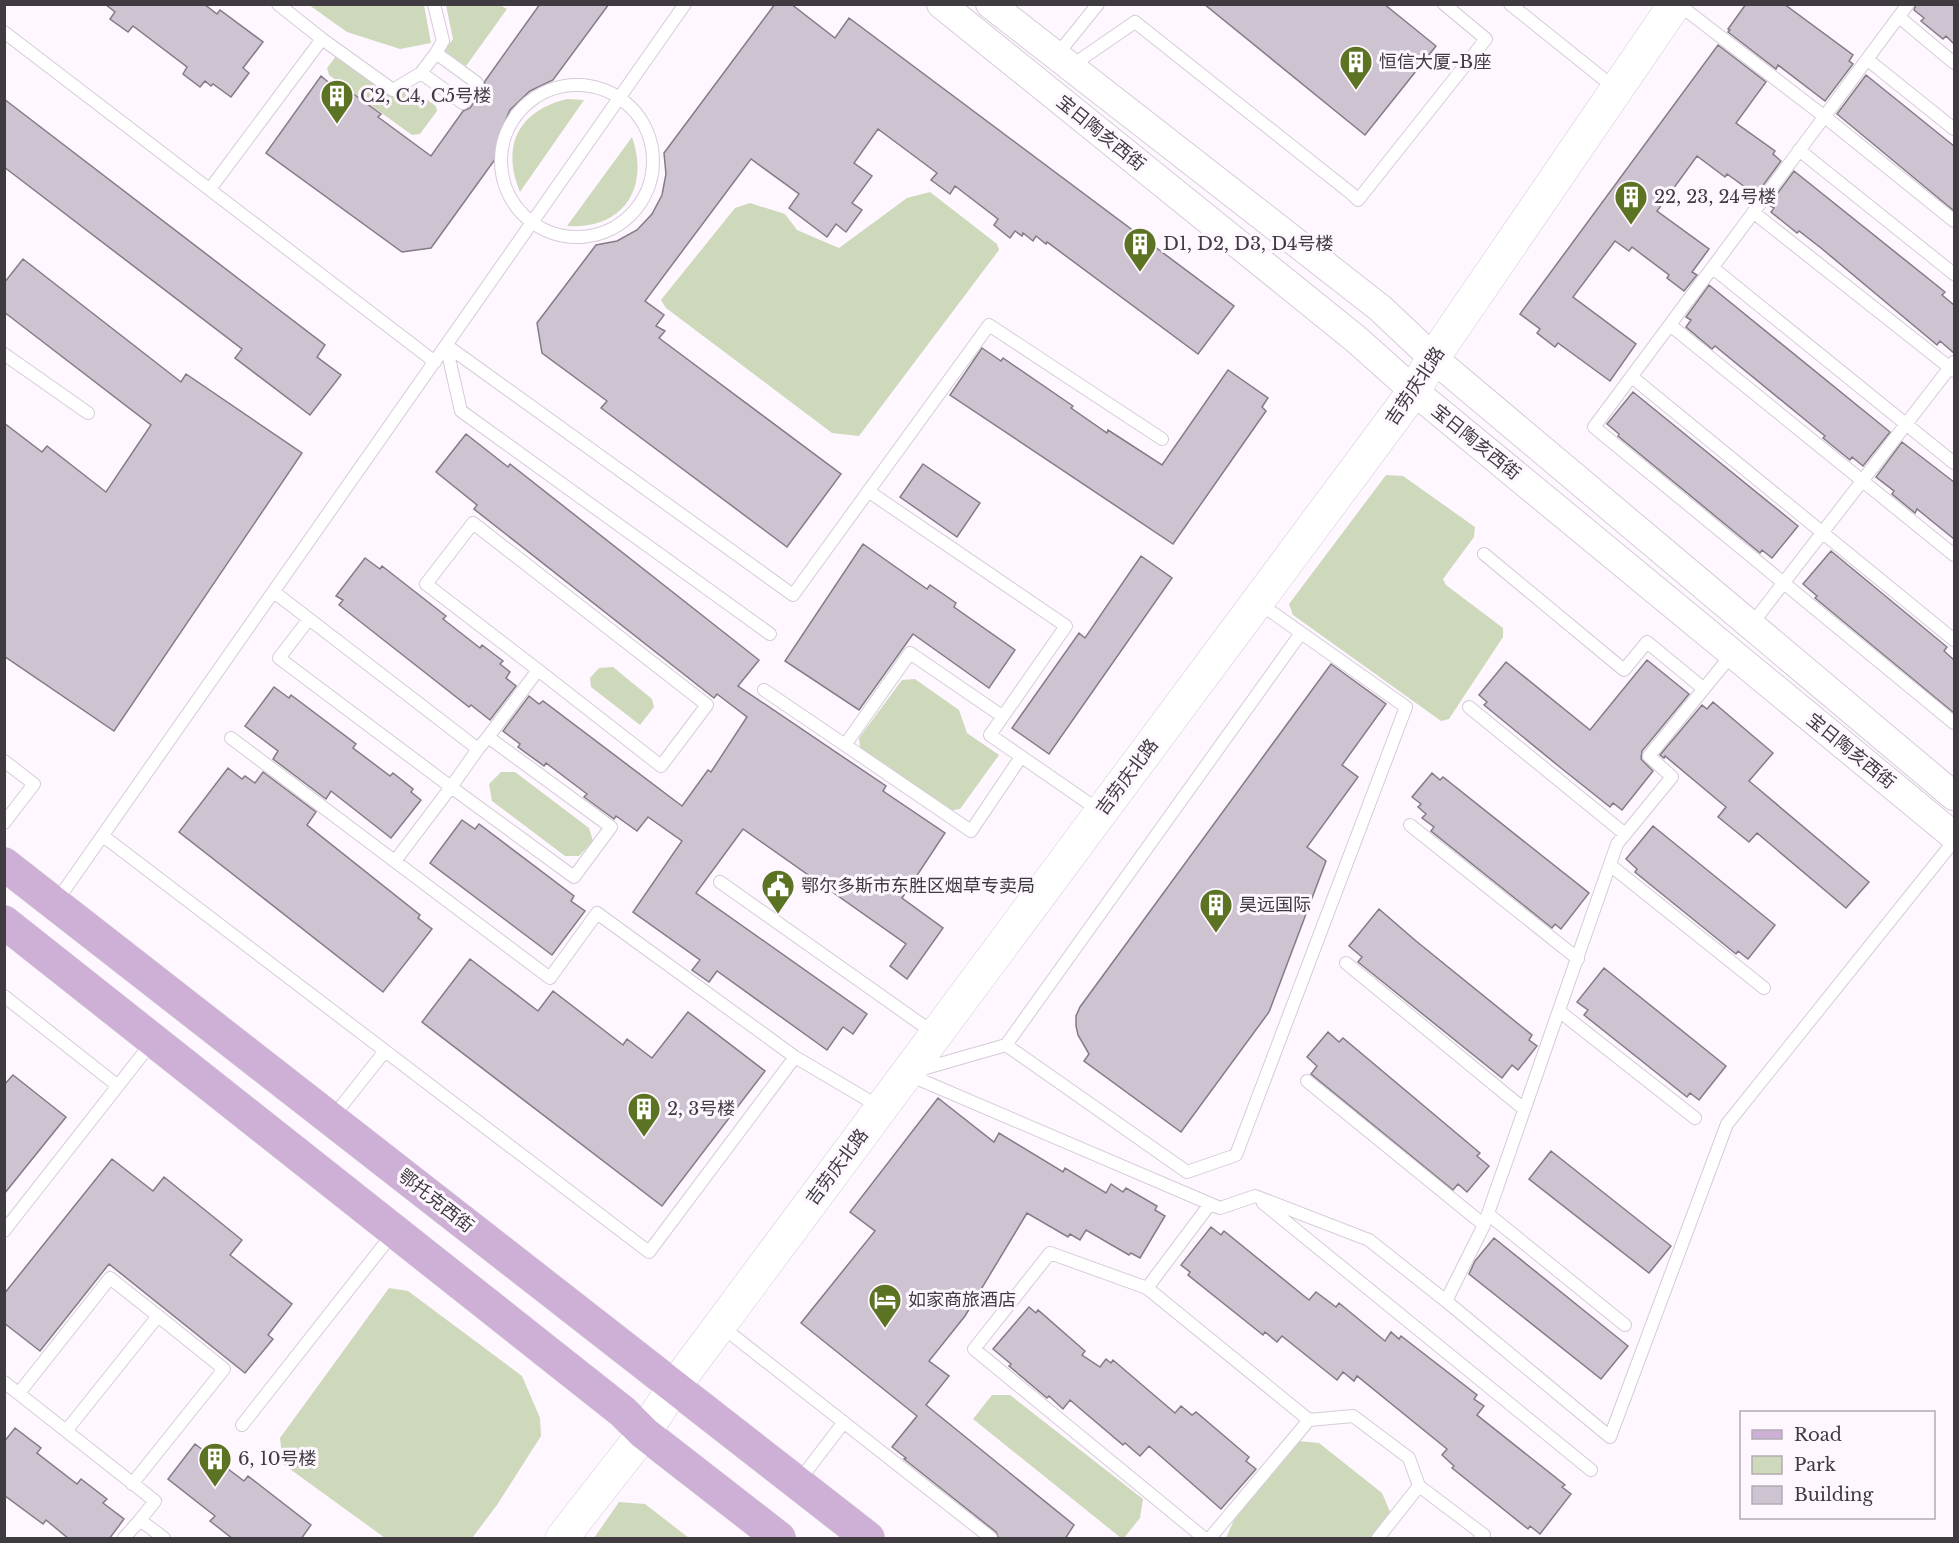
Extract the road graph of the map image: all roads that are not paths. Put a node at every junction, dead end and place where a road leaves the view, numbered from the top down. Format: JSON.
{"nodes":[{"id":1,"x":278,"y":4,"type":"edge"},
{"id":2,"x":434,"y":4,"type":"edge"},
{"id":3,"x":685,"y":4,"type":"edge"},
{"id":4,"x":940,"y":4,"type":"edge"},
{"id":5,"x":990,"y":4,"type":"edge"},
{"id":6,"x":1098,"y":4,"type":"edge"},
{"id":7,"x":1444,"y":4,"type":"edge"},
{"id":8,"x":1510,"y":4,"type":"edge"},
{"id":9,"x":1676,"y":4,"type":"edge"},
{"id":10,"x":1908,"y":4,"type":"edge"},
{"id":11,"x":1899,"y":17,"type":"junction"},
{"id":12,"x":4,"y":32,"type":"edge"},
{"id":13,"x":322,"y":39,"type":"junction"},
{"id":14,"x":436,"y":53,"type":"junction"},
{"id":15,"x":1868,"y":60,"type":"junction"},
{"id":16,"x":1063,"y":62,"type":"junction"},
{"id":17,"x":1954,"y":63,"type":"edge"},
{"id":18,"x":421,"y":73,"type":"junction"},
{"id":19,"x":1617,"y":90,"type":"junction"},
{"id":20,"x":620,"y":98,"type":"junction"},
{"id":21,"x":1825,"y":117,"type":"junction"},
{"id":22,"x":1954,"y":129,"type":"edge"},
{"id":23,"x":1799,"y":150,"type":"junction"},
{"id":24,"x":210,"y":189,"type":"junction"},
{"id":25,"x":1753,"y":212,"type":"junction"},
{"id":26,"x":1954,"y":221,"type":"edge"},
{"id":27,"x":533,"y":223,"type":"junction"},
{"id":28,"x":1713,"y":268,"type":"junction"},
{"id":29,"x":1954,"y":274,"type":"edge"},
{"id":30,"x":1670,"y":325,"type":"junction"},
{"id":31,"x":447,"y":345,"type":"junction"},
{"id":32,"x":4,"y":354,"type":"edge"},
{"id":33,"x":1433,"y":358,"type":"junction"},
{"id":34,"x":435,"y":362,"type":"junction"},
{"id":35,"x":1953,"y":367,"type":"edge"},
{"id":36,"x":1632,"y":377,"type":"junction"},
{"id":37,"x":1414,"y":391,"type":"junction"},
{"id":38,"x":88,"y":413,"type":"dead end"},
{"id":39,"x":1906,"y":425,"type":"junction"},
{"id":40,"x":1162,"y":439,"type":"dead end"},
{"id":41,"x":1954,"y":463,"type":"edge"},
{"id":42,"x":1862,"y":481,"type":"junction"},
{"id":43,"x":868,"y":491,"type":"junction"},
{"id":44,"x":1822,"y":532,"type":"junction"},
{"id":45,"x":1484,"y":554,"type":"dead end"},
{"id":46,"x":1954,"y":555,"type":"edge"},
{"id":47,"x":1784,"y":582,"type":"junction"},
{"id":48,"x":274,"y":592,"type":"junction"},
{"id":49,"x":1257,"y":602,"type":"junction"},
{"id":50,"x":309,"y":619,"type":"junction"},
{"id":51,"x":1751,"y":625,"type":"junction"},
{"id":52,"x":1301,"y":633,"type":"junction"},
{"id":53,"x":770,"y":634,"type":"dead end"},
{"id":54,"x":1954,"y":640,"type":"edge"},
{"id":55,"x":1733,"y":653,"type":"junction"},
{"id":56,"x":538,"y":670,"type":"junction"},
{"id":57,"x":1704,"y":689,"type":"junction"},
{"id":58,"x":764,"y":690,"type":"dead end"},
{"id":59,"x":1469,"y":707,"type":"dead end"},
{"id":60,"x":1002,"y":716,"type":"junction"},
{"id":61,"x":1954,"y":723,"type":"edge"},
{"id":62,"x":488,"y":737,"type":"junction"},
{"id":63,"x":231,"y":738,"type":"dead end"},
{"id":64,"x":845,"y":745,"type":"junction"},
{"id":65,"x":478,"y":749,"type":"junction"},
{"id":66,"x":1021,"y":758,"type":"junction"},
{"id":67,"x":4,"y":761,"type":"edge"},
{"id":68,"x":451,"y":787,"type":"junction"},
{"id":69,"x":1954,"y":796,"type":"edge"},
{"id":70,"x":1101,"y":812,"type":"junction"},
{"id":71,"x":4,"y":823,"type":"edge"},
{"id":72,"x":1410,"y":825,"type":"dead end"},
{"id":73,"x":1625,"y":834,"type":"junction"},
{"id":74,"x":103,"y":836,"type":"junction"},
{"id":75,"x":1954,"y":836,"type":"edge"},
{"id":76,"x":1954,"y":841,"type":"edge"},
{"id":77,"x":395,"y":861,"type":"junction"},
{"id":78,"x":4,"y":864,"type":"edge"},
{"id":79,"x":1610,"y":865,"type":"junction"},
{"id":80,"x":720,"y":882,"type":"dead end"},
{"id":81,"x":55,"y":903,"type":"junction"},
{"id":82,"x":4,"y":922,"type":"edge"},
{"id":83,"x":1578,"y":959,"type":"junction"},
{"id":84,"x":1346,"y":963,"type":"dead end"},
{"id":85,"x":1764,"y":988,"type":"dead end"},
{"id":86,"x":4,"y":996,"type":"edge"},
{"id":87,"x":1559,"y":1011,"type":"junction"},
{"id":88,"x":936,"y":1035,"type":"junction"},
{"id":89,"x":153,"y":1040,"type":"junction"},
{"id":90,"x":1006,"y":1045,"type":"junction"},
{"id":91,"x":385,"y":1051,"type":"junction"},
{"id":92,"x":795,"y":1057,"type":"junction"},
{"id":93,"x":907,"y":1074,"type":"junction"},
{"id":94,"x":1307,"y":1081,"type":"dead end"},
{"id":95,"x":118,"y":1086,"type":"junction"},
{"id":96,"x":881,"y":1108,"type":"junction"},
{"id":97,"x":1524,"y":1109,"type":"junction"},
{"id":98,"x":1695,"y":1118,"type":"dead end"},
{"id":99,"x":332,"y":1119,"type":"junction"},
{"id":100,"x":1255,"y":1196,"type":"junction"},
{"id":101,"x":1210,"y":1204,"type":"junction"},
{"id":102,"x":1486,"y":1219,"type":"junction"},
{"id":103,"x":395,"y":1231,"type":"junction"},
{"id":104,"x":4,"y":1232,"type":"edge"},
{"id":105,"x":1147,"y":1288,"type":"junction"},
{"id":106,"x":1446,"y":1301,"type":"junction"},
{"id":107,"x":158,"y":1316,"type":"junction"},
{"id":108,"x":720,"y":1325,"type":"junction"},
{"id":109,"x":1625,"y":1325,"type":"dead end"},
{"id":110,"x":4,"y":1382,"type":"edge"},
{"id":111,"x":674,"y":1387,"type":"junction"},
{"id":112,"x":19,"y":1393,"type":"junction"},
{"id":113,"x":1309,"y":1420,"type":"junction"},
{"id":114,"x":844,"y":1422,"type":"junction"},
{"id":115,"x":242,"y":1425,"type":"dead end"},
{"id":116,"x":66,"y":1431,"type":"junction"},
{"id":117,"x":644,"y":1433,"type":"junction"},
{"id":118,"x":1591,"y":1470,"type":"dead end"},
{"id":119,"x":797,"y":1483,"type":"junction"},
{"id":120,"x":132,"y":1484,"type":"junction"},
{"id":121,"x":1419,"y":1486,"type":"junction"},
{"id":122,"x":140,"y":1520,"type":"junction"},
{"id":123,"x":124,"y":1539,"type":"edge"},
{"id":124,"x":164,"y":1539,"type":"edge"},
{"id":125,"x":562,"y":1539,"type":"edge"},
{"id":126,"x":779,"y":1539,"type":"edge"},
{"id":127,"x":868,"y":1539,"type":"edge"},
{"id":128,"x":991,"y":1539,"type":"edge"},
{"id":129,"x":1204,"y":1539,"type":"edge"},
{"id":130,"x":1210,"y":1539,"type":"edge"},
{"id":131,"x":1378,"y":1539,"type":"edge"},
{"id":132,"x":1480,"y":1539,"type":"edge"}],
"edges":[{"from":1,"to":13,"type":"lane"},
{"from":2,"to":14,"type":"lane"},
{"from":3,"to":20,"type":"lane"},
{"from":4,"to":37,"type":"street","name":"宝日陶亥西街"},
{"from":5,"to":16,"type":"street","name":"宝日陶亥西街"},
{"from":6,"to":16,"type":"lane"},
{"from":7,"to":16,"type":"lane"},
{"from":8,"to":19,"type":"lane"},
{"from":9,"to":19,"type":"main road","name":"吉劳庆北路"},
{"from":9,"to":21,"type":"lane"},
{"from":10,"to":11,"type":"lane"},
{"from":11,"to":15,"type":"lane"},
{"from":11,"to":17,"type":"lane"},
{"from":12,"to":24,"type":"lane"},
{"from":13,"to":18,"type":"lane"},
{"from":13,"to":24,"type":"lane"},
{"from":14,"to":18,"type":"lane"},
{"from":14,"to":18,"type":"lane"},
{"from":15,"to":21,"type":"lane"},
{"from":15,"to":22,"type":"lane"},
{"from":16,"to":33,"type":"street","name":"宝日陶亥西街"},
{"from":19,"to":33,"type":"main road","name":"吉劳庆北路"},
{"from":20,"to":27,"type":"lane"},
{"from":20,"to":27,"type":"lane"},
{"from":20,"to":27,"type":"lane"},
{"from":21,"to":23,"type":"lane"},
{"from":21,"to":26,"type":"lane"},
{"from":23,"to":25,"type":"lane"},
{"from":23,"to":29,"type":"lane"},
{"from":24,"to":34,"type":"lane"},
{"from":25,"to":28,"type":"lane"},
{"from":25,"to":35,"type":"lane"},
{"from":27,"to":31,"type":"lane"},
{"from":28,"to":30,"type":"lane"},
{"from":28,"to":39,"type":"lane"},
{"from":30,"to":36,"type":"lane"},
{"from":30,"to":42,"type":"lane"},
{"from":31,"to":34,"type":"lane"},
{"from":31,"to":43,"type":"lane"},
{"from":31,"to":53,"type":"lane"},
{"from":32,"to":38,"type":"lane"},
{"from":33,"to":37,"type":"main road","name":"吉劳庆北路"},
{"from":33,"to":51,"type":"street","name":"宝日陶亥西街"},
{"from":34,"to":48,"type":"lane"},
{"from":35,"to":39,"type":"lane"},
{"from":36,"to":44,"type":"lane"},
{"from":36,"to":47,"type":"lane"},
{"from":37,"to":49,"type":"main road","name":"吉劳庆北路"},
{"from":37,"to":55,"type":"street","name":"宝日陶亥西街"},
{"from":39,"to":41,"type":"lane"},
{"from":39,"to":42,"type":"lane"},
{"from":40,"to":43,"type":"lane"},
{"from":42,"to":44,"type":"lane"},
{"from":42,"to":46,"type":"lane"},
{"from":43,"to":60,"type":"lane"},
{"from":44,"to":47,"type":"lane"},
{"from":44,"to":54,"type":"lane"},
{"from":45,"to":57,"type":"lane"},
{"from":47,"to":51,"type":"lane"},
{"from":47,"to":61,"type":"lane"},
{"from":48,"to":50,"type":"lane"},
{"from":48,"to":74,"type":"lane"},
{"from":49,"to":52,"type":"lane"},
{"from":49,"to":70,"type":"main road","name":"吉劳庆北路"},
{"from":50,"to":65,"type":"lane"},
{"from":50,"to":68,"type":"lane"},
{"from":51,"to":69,"type":"street","name":"宝日陶亥西街"},
{"from":52,"to":90,"type":"lane"},
{"from":52,"to":90,"type":"lane"},
{"from":55,"to":57,"type":"lane"},
{"from":55,"to":75,"type":"street","name":"宝日陶亥西街"},
{"from":56,"to":56,"type":"lane"},
{"from":56,"to":62,"type":"lane"},
{"from":57,"to":73,"type":"lane"},
{"from":58,"to":64,"type":"lane"},
{"from":59,"to":73,"type":"lane"},
{"from":60,"to":64,"type":"lane"},
{"from":60,"to":66,"type":"lane"},
{"from":62,"to":65,"type":"lane"},
{"from":62,"to":68,"type":"lane"},
{"from":63,"to":77,"type":"lane"},
{"from":64,"to":66,"type":"lane"},
{"from":65,"to":68,"type":"lane"},
{"from":66,"to":70,"type":"lane"},
{"from":67,"to":71,"type":"lane"},
{"from":68,"to":77,"type":"lane"},
{"from":70,"to":88,"type":"main road","name":"吉劳庆北路"},
{"from":72,"to":83,"type":"lane"},
{"from":73,"to":79,"type":"lane"},
{"from":74,"to":81,"type":"lane"},
{"from":74,"to":91,"type":"lane"},
{"from":76,"to":106,"type":"lane"},
{"from":77,"to":92,"type":"lane"},
{"from":78,"to":81,"type":"main road","name":"鄂托克西街"},
{"from":79,"to":83,"type":"lane"},
{"from":79,"to":85,"type":"lane"},
{"from":80,"to":88,"type":"lane"},
{"from":81,"to":99,"type":"main road","name":"鄂托克西街"},
{"from":82,"to":89,"type":"main road"},
{"from":83,"to":87,"type":"lane"},
{"from":84,"to":97,"type":"lane"},
{"from":86,"to":95,"type":"lane"},
{"from":87,"to":97,"type":"lane"},
{"from":87,"to":98,"type":"lane"},
{"from":88,"to":93,"type":"main road","name":"吉劳庆北路"},
{"from":89,"to":95,"type":"lane"},
{"from":89,"to":103,"type":"main road"},
{"from":90,"to":93,"type":"lane"},
{"from":91,"to":92,"type":"lane"},
{"from":91,"to":99,"type":"lane"},
{"from":92,"to":96,"type":"lane"},
{"from":93,"to":96,"type":"main road","name":"吉劳庆北路"},
{"from":93,"to":101,"type":"lane"},
{"from":94,"to":102,"type":"lane"},
{"from":95,"to":104,"type":"lane"},
{"from":96,"to":108,"type":"main road","name":"吉劳庆北路"},
{"from":97,"to":102,"type":"lane"},
{"from":99,"to":111,"type":"main road","name":"鄂托克西街"},
{"from":100,"to":101,"type":"lane"},
{"from":100,"to":106,"type":"lane"},
{"from":100,"to":118,"type":"lane"},
{"from":101,"to":105,"type":"lane"},
{"from":102,"to":106,"type":"lane"},
{"from":102,"to":109,"type":"lane"},
{"from":103,"to":115,"type":"lane"},
{"from":103,"to":117,"type":"main road"},
{"from":105,"to":113,"type":"lane"},
{"from":105,"to":129,"type":"lane"},
{"from":107,"to":112,"type":"lane"},
{"from":107,"to":116,"type":"lane"},
{"from":107,"to":120,"type":"lane"},
{"from":108,"to":111,"type":"main road","name":"吉劳庆北路"},
{"from":108,"to":114,"type":"lane"},
{"from":110,"to":112,"type":"lane"},
{"from":111,"to":117,"type":"main road","name":"吉劳庆北路"},
{"from":111,"to":119,"type":"main road","name":"鄂托克西街"},
{"from":112,"to":116,"type":"lane"},
{"from":113,"to":121,"type":"lane"},
{"from":113,"to":130,"type":"lane"},
{"from":114,"to":119,"type":"lane"},
{"from":114,"to":128,"type":"lane"},
{"from":116,"to":120,"type":"lane"},
{"from":117,"to":125,"type":"main road","name":"吉劳庆北路"},
{"from":117,"to":126,"type":"main road"},
{"from":119,"to":127,"type":"main road","name":"鄂托克西街"},
{"from":120,"to":122,"type":"lane"},
{"from":121,"to":131,"type":"lane"},
{"from":121,"to":132,"type":"lane"},
{"from":122,"to":123,"type":"lane"},
{"from":122,"to":124,"type":"lane"}]}
